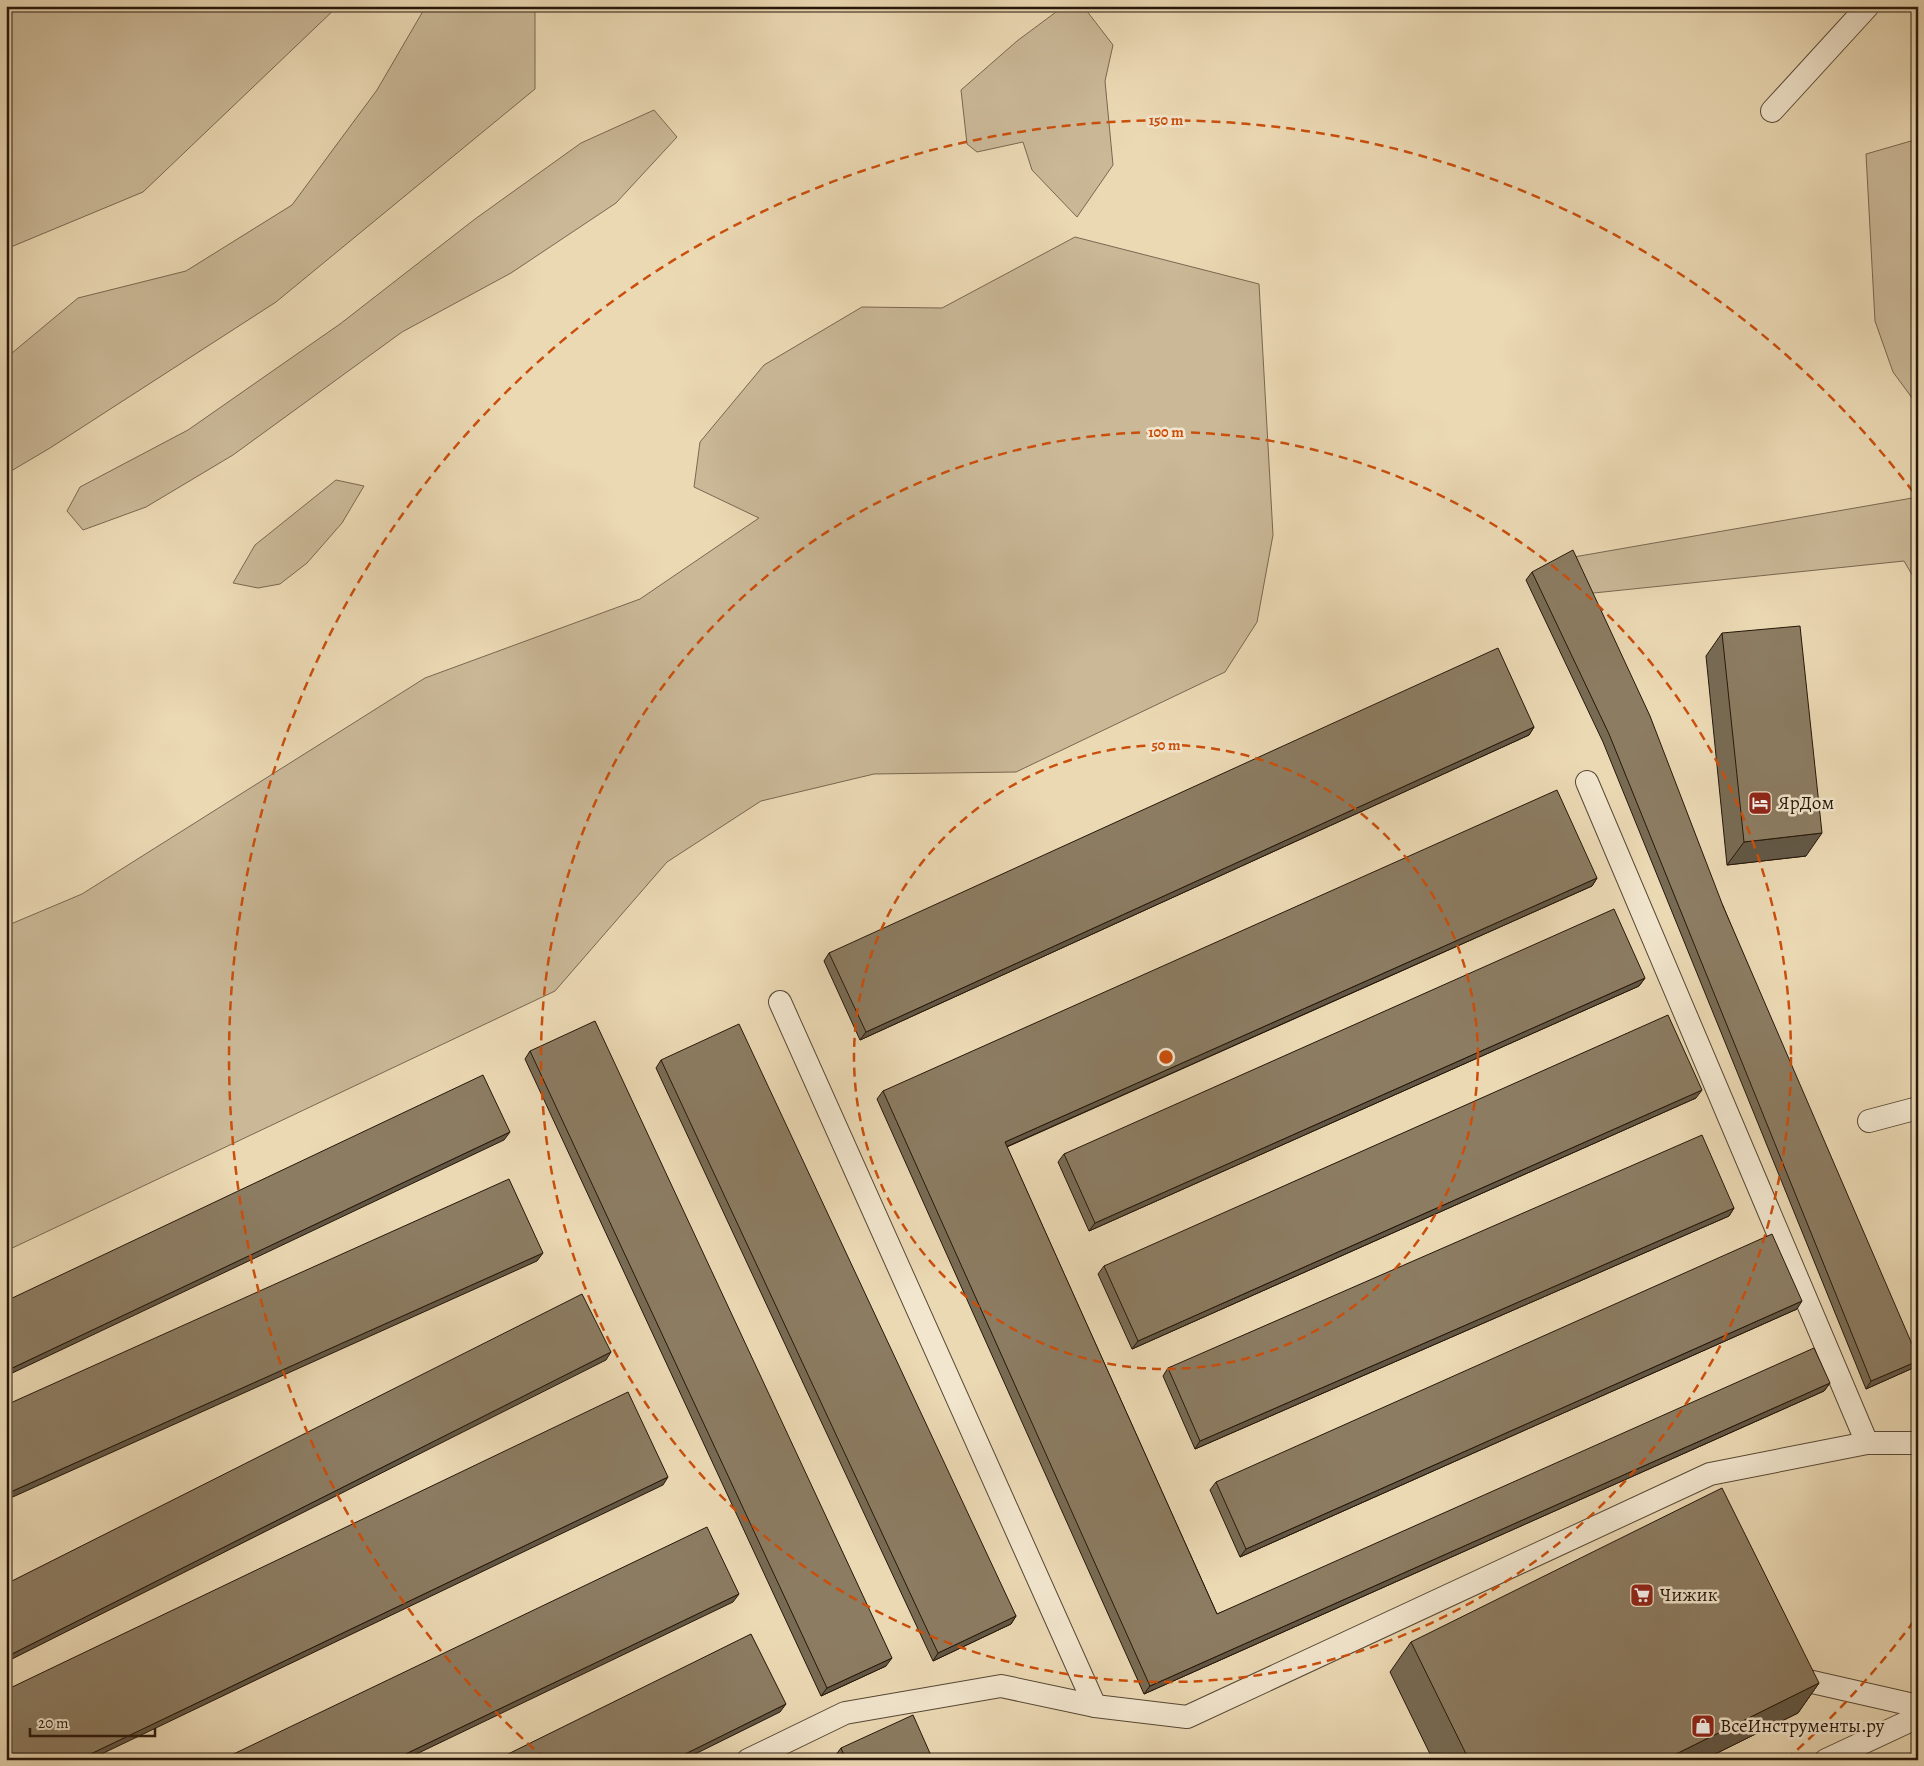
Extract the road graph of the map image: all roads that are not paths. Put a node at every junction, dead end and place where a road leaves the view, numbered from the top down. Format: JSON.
{"nodes":[{"id":1,"x":1868,"y":6,"type":"edge"},
{"id":2,"x":1772,"y":111,"type":"dead end"},
{"id":3,"x":1586,"y":782,"type":"dead end"},
{"id":4,"x":780,"y":1002,"type":"dead end"},
{"id":5,"x":1918,"y":1108,"type":"edge"},
{"id":6,"x":1869,"y":1121,"type":"dead end"},
{"id":7,"x":1867,"y":1443,"type":"junction"},
{"id":8,"x":1918,"y":1443,"type":"edge"},
{"id":9,"x":1808,"y":1681,"type":"edge"},
{"id":10,"x":1095,"y":1706,"type":"junction"},
{"id":11,"x":1918,"y":1706,"type":"edge"},
{"id":12,"x":1918,"y":1717,"type":"edge"},
{"id":13,"x":748,"y":1760,"type":"edge"},
{"id":14,"x":1826,"y":1760,"type":"edge"}],
"edges":[{"from":1,"to":2,"type":"lane"},
{"from":3,"to":7,"type":"lane"},
{"from":4,"to":10,"type":"lane"},
{"from":5,"to":6,"type":"lane"},
{"from":7,"to":8,"type":"lane"},
{"from":7,"to":10,"type":"lane"},
{"from":9,"to":11,"type":"lane"},
{"from":10,"to":13,"type":"lane"},
{"from":12,"to":14,"type":"lane"}]}
